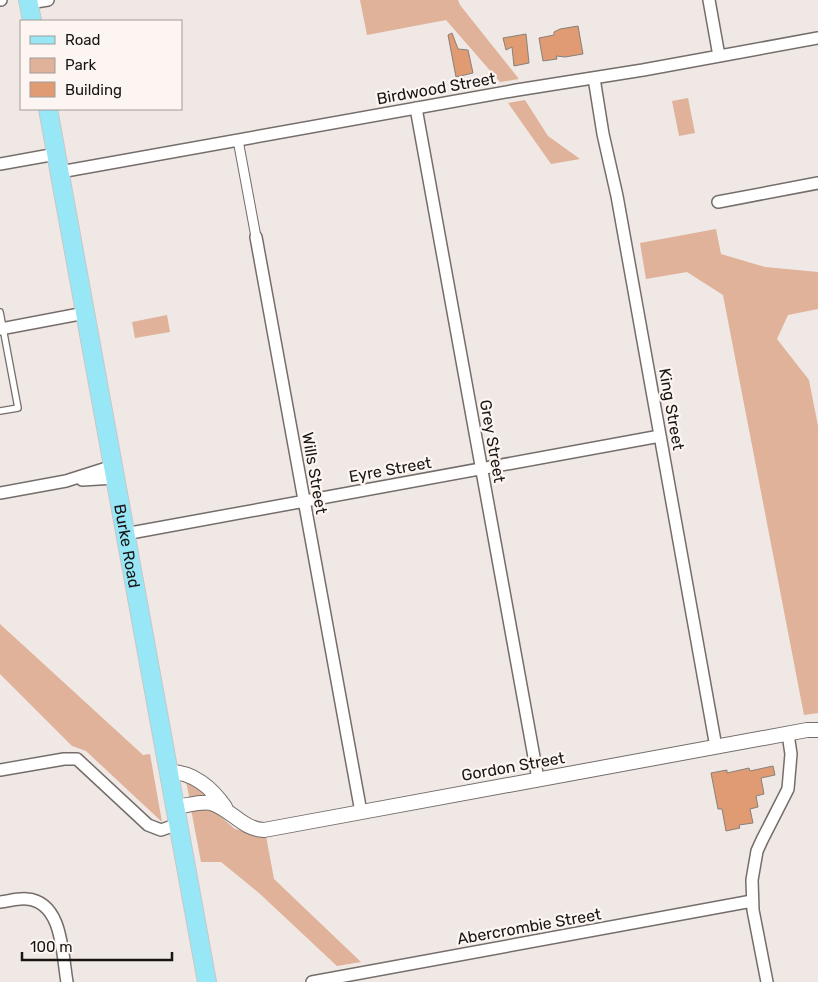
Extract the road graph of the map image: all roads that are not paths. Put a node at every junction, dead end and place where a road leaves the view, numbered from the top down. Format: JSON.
{"nodes":[{"id":1,"x":48,"y":0,"type":"edge"},
{"id":2,"x":709,"y":0,"type":"edge"},
{"id":3,"x":29,"y":2,"type":"edge"},
{"id":4,"x":32,"y":20,"type":"edge"},
{"id":5,"x":818,"y":38,"type":"edge"},
{"id":6,"x":719,"y":56,"type":"junction"},
{"id":7,"x":594,"y":78,"type":"junction"},
{"id":8,"x":416,"y":108,"type":"junction"},
{"id":9,"x":48,"y":110,"type":"edge"},
{"id":10,"x":238,"y":140,"type":"junction"},
{"id":11,"x":56,"y":154,"type":"junction"},
{"id":12,"x":0,"y":164,"type":"edge"},
{"id":13,"x":60,"y":172,"type":"junction"},
{"id":14,"x":818,"y":183,"type":"edge"},
{"id":15,"x":718,"y":202,"type":"dead end"},
{"id":16,"x":256,"y":238,"type":"joint"},
{"id":17,"x":0,"y":312,"type":"edge"},
{"id":18,"x":85,"y":313,"type":"junction"},
{"id":19,"x":2,"y":329,"type":"edge"},
{"id":20,"x":0,"y":411,"type":"edge"},
{"id":21,"x":660,"y":436,"type":"junction"},
{"id":22,"x":482,"y":469,"type":"junction"},
{"id":23,"x":114,"y":472,"type":"junction"},
{"id":24,"x":0,"y":493,"type":"edge"},
{"id":25,"x":303,"y":501,"type":"junction"},
{"id":26,"x":125,"y":534,"type":"junction"},
{"id":27,"x":814,"y":728,"type":"edge"},
{"id":28,"x":788,"y":734,"type":"junction"},
{"id":29,"x":716,"y":747,"type":"junction"},
{"id":30,"x":0,"y":770,"type":"edge"},
{"id":31,"x":169,"y":772,"type":"junction"},
{"id":32,"x":538,"y":780,"type":"junction"},
{"id":33,"x":360,"y":812,"type":"junction"},
{"id":34,"x":230,"y":814,"type":"junction"},
{"id":35,"x":177,"y":816,"type":"junction"},
{"id":36,"x":752,"y":901,"type":"junction"},
{"id":37,"x":0,"y":902,"type":"edge"},
{"id":38,"x":67,"y":982,"type":"edge"},
{"id":39,"x":207,"y":982,"type":"edge"},
{"id":40,"x":312,"y":982,"type":"edge"},
{"id":41,"x":767,"y":982,"type":"edge"}],
"edges":[{"from":1,"to":3,"type":"street"},
{"from":2,"to":6,"type":"street"},
{"from":3,"to":4,"type":"main road"},
{"from":5,"to":6,"type":"street","name":"Birdwood Street"},
{"from":6,"to":7,"type":"street","name":"Birdwood Street"},
{"from":7,"to":8,"type":"street","name":"Birdwood Street"},
{"from":7,"to":21,"type":"street","name":"King Street"},
{"from":8,"to":10,"type":"street","name":"Birdwood Street"},
{"from":8,"to":22,"type":"street","name":"Grey Street"},
{"from":9,"to":11,"type":"main road","name":"Burke Road"},
{"from":10,"to":13,"type":"street","name":"Birdwood Street"},
{"from":10,"to":16,"type":"street","name":"Wills Street"},
{"from":11,"to":12,"type":"street"},
{"from":11,"to":13,"type":"main road","name":"Burke Road"},
{"from":13,"to":18,"type":"main road","name":"Burke Road"},
{"from":14,"to":15,"type":"street"},
{"from":16,"to":25,"type":"street","name":"Wills Street"},
{"from":17,"to":19,"type":"lane"},
{"from":18,"to":19,"type":"street"},
{"from":18,"to":23,"type":"main road","name":"Burke Road"},
{"from":19,"to":20,"type":"lane"},
{"from":21,"to":22,"type":"street","name":"Eyre Street"},
{"from":21,"to":29,"type":"street","name":"King Street"},
{"from":22,"to":25,"type":"street","name":"Eyre Street"},
{"from":22,"to":32,"type":"street","name":"Grey Street"},
{"from":23,"to":24,"type":"street"},
{"from":23,"to":26,"type":"main road","name":"Burke Road"},
{"from":25,"to":26,"type":"street","name":"Eyre Street"},
{"from":25,"to":33,"type":"street","name":"Wills Street"},
{"from":26,"to":31,"type":"main road","name":"Burke Road"},
{"from":27,"to":28,"type":"street","name":"Gordon Street"},
{"from":28,"to":29,"type":"street","name":"Gordon Street"},
{"from":28,"to":36,"type":"street"},
{"from":29,"to":32,"type":"street","name":"Gordon Street"},
{"from":30,"to":35,"type":"street"},
{"from":31,"to":34,"type":"street","name":"Gordon Street"},
{"from":31,"to":35,"type":"main road","name":"Burke Road"},
{"from":32,"to":33,"type":"street","name":"Gordon Street"},
{"from":33,"to":34,"type":"street","name":"Gordon Street"},
{"from":34,"to":35,"type":"street","name":"Gordon Street"},
{"from":35,"to":39,"type":"main road","name":"Burke Road"},
{"from":36,"to":40,"type":"street","name":"Abercrombie Street"},
{"from":36,"to":41,"type":"street"},
{"from":37,"to":38,"type":"street"}]}
